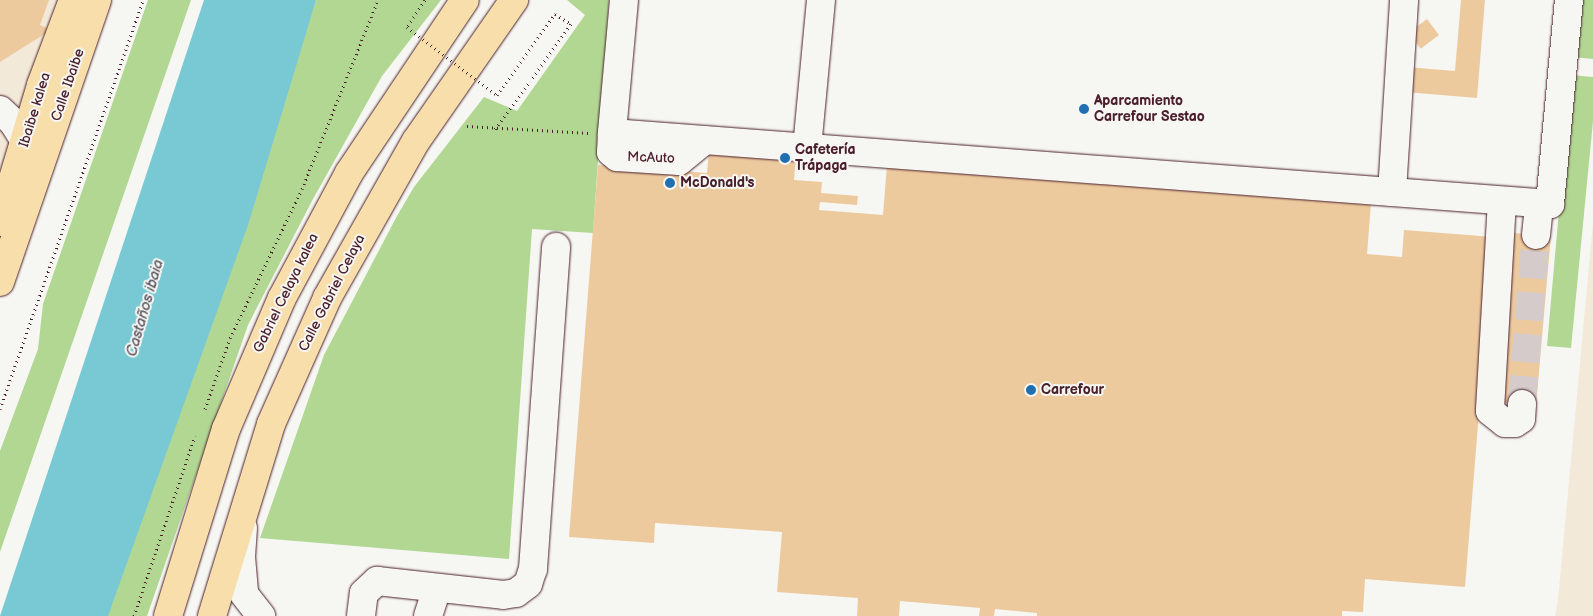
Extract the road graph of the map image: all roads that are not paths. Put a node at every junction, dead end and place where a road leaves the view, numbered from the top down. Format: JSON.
{"nodes":[{"id":1,"x":73,"y":0,"type":"edge"},
{"id":2,"x":97,"y":0,"type":"edge"},
{"id":3,"x":465,"y":0,"type":"edge"},
{"id":4,"x":514,"y":0,"type":"edge"},
{"id":5,"x":624,"y":0,"type":"edge"},
{"id":6,"x":821,"y":0,"type":"edge"},
{"id":7,"x":1404,"y":0,"type":"edge"},
{"id":8,"x":1569,"y":0,"type":"edge"},
{"id":9,"x":41,"y":85,"type":"junction"},
{"id":10,"x":0,"y":106,"type":"edge"},
{"id":11,"x":0,"y":110,"type":"edge"},
{"id":12,"x":25,"y":141,"type":"junction"},
{"id":13,"x":808,"y":148,"type":"junction"},
{"id":14,"x":20,"y":174,"type":"edge"},
{"id":15,"x":1392,"y":192,"type":"junction"},
{"id":16,"x":1502,"y":201,"type":"junction"},
{"id":17,"x":1538,"y":204,"type":"junction"},
{"id":18,"x":8,"y":228,"type":"edge"},
{"id":19,"x":1536,"y":235,"type":"tunnel mouth"},
{"id":20,"x":556,"y":247,"type":"dead end"},
{"id":21,"x":0,"y":282,"type":"edge"},
{"id":22,"x":1522,"y":404,"type":"tunnel mouth"},
{"id":23,"x":244,"y":504,"type":"junction"},
{"id":24,"x":437,"y":588,"type":"junction"},
{"id":25,"x":168,"y":616,"type":"edge"},
{"id":26,"x":212,"y":616,"type":"edge"},
{"id":27,"x":261,"y":616,"type":"edge"},
{"id":28,"x":361,"y":616,"type":"edge"},
{"id":29,"x":428,"y":616,"type":"edge"}],
"edges":[{"from":1,"to":9,"type":"main road","name":"Ibaibe kalea"},
{"from":2,"to":14,"type":"main road","name":"Calle Ibaibe"},
{"from":3,"to":25,"type":"main road","name":"Gabriel Celaya kalea"},
{"from":4,"to":23,"type":"main road","name":"Calle Gabriel Celaya"},
{"from":5,"to":13,"type":"street","name":"McAuto"},
{"from":6,"to":13,"type":"street"},
{"from":7,"to":15,"type":"street"},
{"from":8,"to":17,"type":"street"},
{"from":9,"to":10,"type":"street"},
{"from":9,"to":12,"type":"main road","name":"Ibaibe kalea"},
{"from":11,"to":12,"type":"street"},
{"from":12,"to":14,"type":"main road","name":"Ibaibe kalea"},
{"from":13,"to":15,"type":"street"},
{"from":14,"to":18,"type":"main road","name":"Ibaibe kalea"},
{"from":15,"to":16,"type":"street"},
{"from":16,"to":17,"type":"street"},
{"from":16,"to":22,"type":"street"},
{"from":17,"to":19,"type":"street"},
{"from":18,"to":21,"type":"main road","name":"Ibaibe kalea"},
{"from":20,"to":24,"type":"street"},
{"from":23,"to":26,"type":"main road","name":"Calle Gabriel Celaya"},
{"from":23,"to":27,"type":"street"},
{"from":24,"to":28,"type":"street"},
{"from":24,"to":29,"type":"street"}]}
